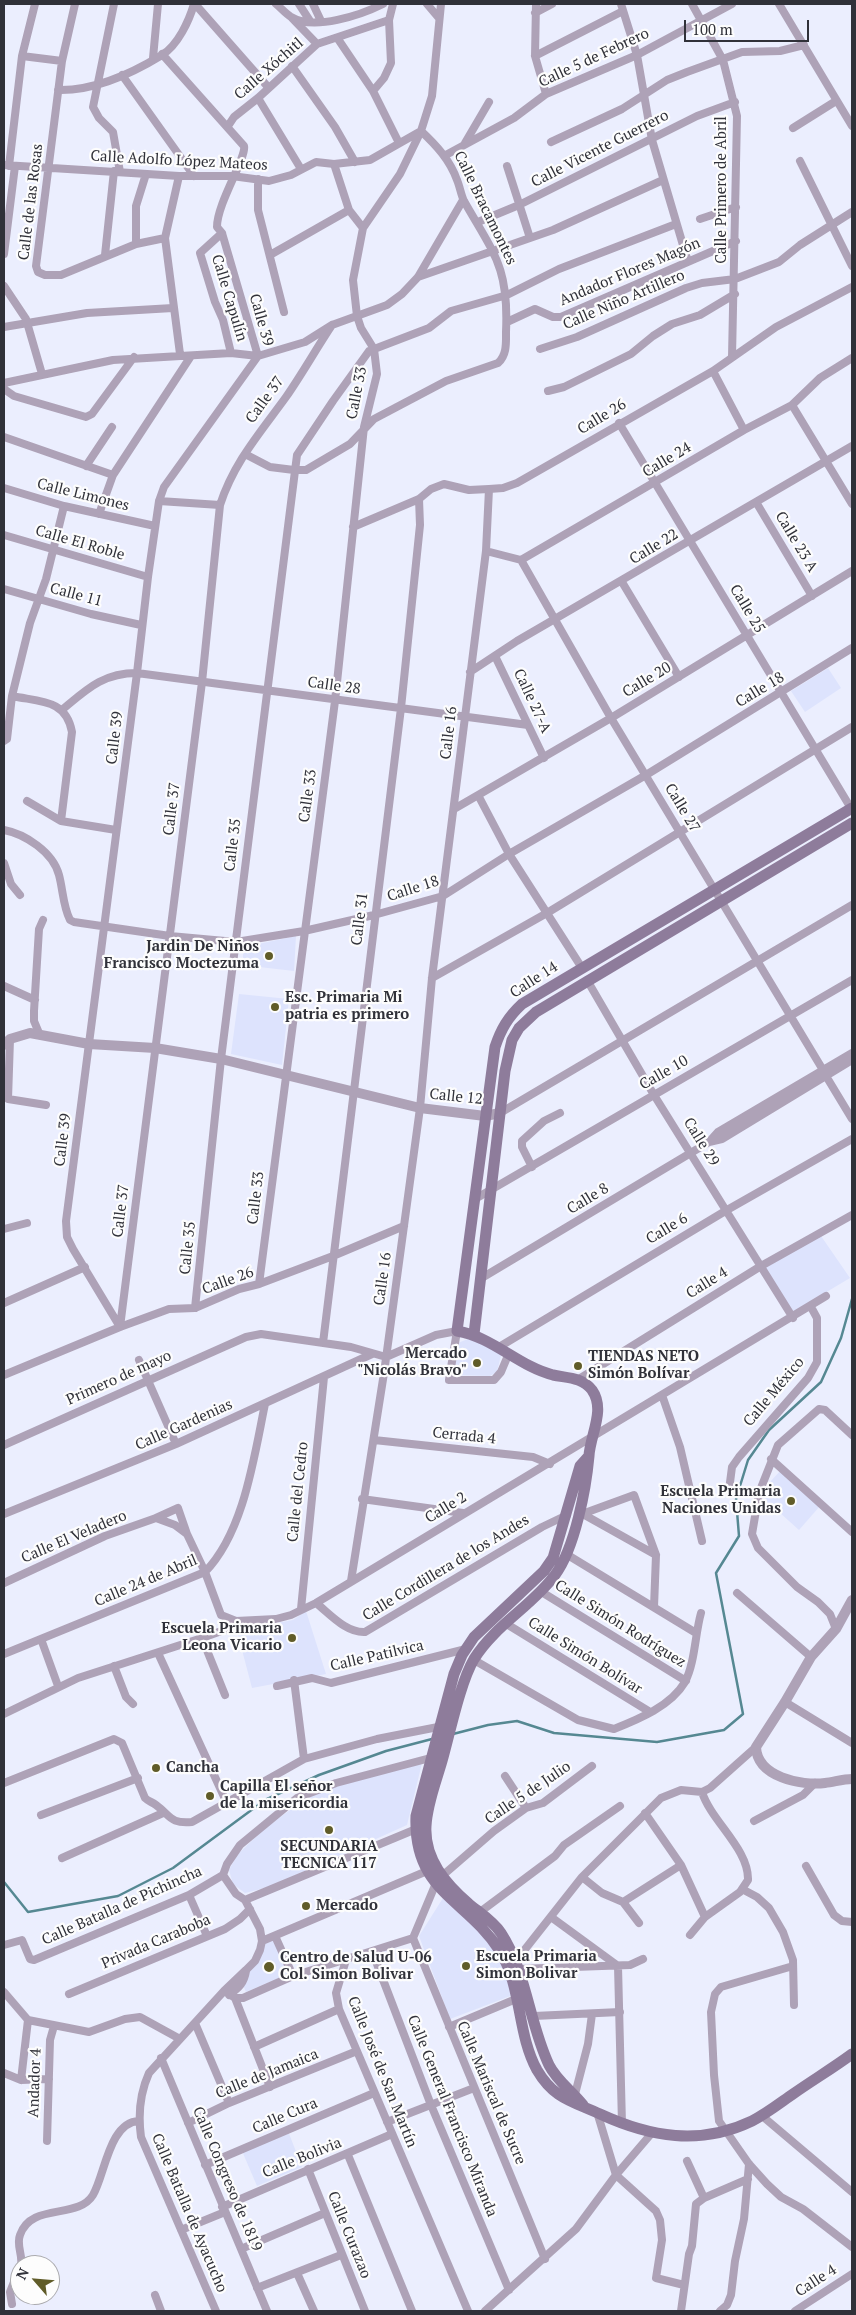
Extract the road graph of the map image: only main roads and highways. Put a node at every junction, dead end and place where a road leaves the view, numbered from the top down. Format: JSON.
{"nodes":[{"id":1,"x":852,"y":809,"type":"edge"},
{"id":2,"x":852,"y":823,"type":"edge"},
{"id":3,"x":474,"y":1334,"type":"junction"},
{"id":4,"x":589,"y":1456,"type":"junction"},
{"id":5,"x":446,"y":1725,"type":"junction"},
{"id":6,"x":421,"y":1827,"type":"junction"},
{"id":7,"x":439,"y":1880,"type":"junction"},
{"id":8,"x":851,"y":2057,"type":"edge"},
{"id":9,"x":577,"y":2101,"type":"junction"}],
"edges":[{"from":1,"to":3,"type":"main road","name":"Calle 14"},
{"from":2,"to":3,"type":"main road","name":"Calle 14"},
{"from":3,"to":4,"type":"main road"},
{"from":4,"to":5,"type":"main road"},
{"from":4,"to":5,"type":"main road"},
{"from":5,"to":6,"type":"main road"},
{"from":5,"to":6,"type":"main road"},
{"from":6,"to":7,"type":"main road"},
{"from":6,"to":7,"type":"main road"},
{"from":7,"to":9,"type":"main road"},
{"from":7,"to":9,"type":"main road"},
{"from":8,"to":9,"type":"main road"}]}
